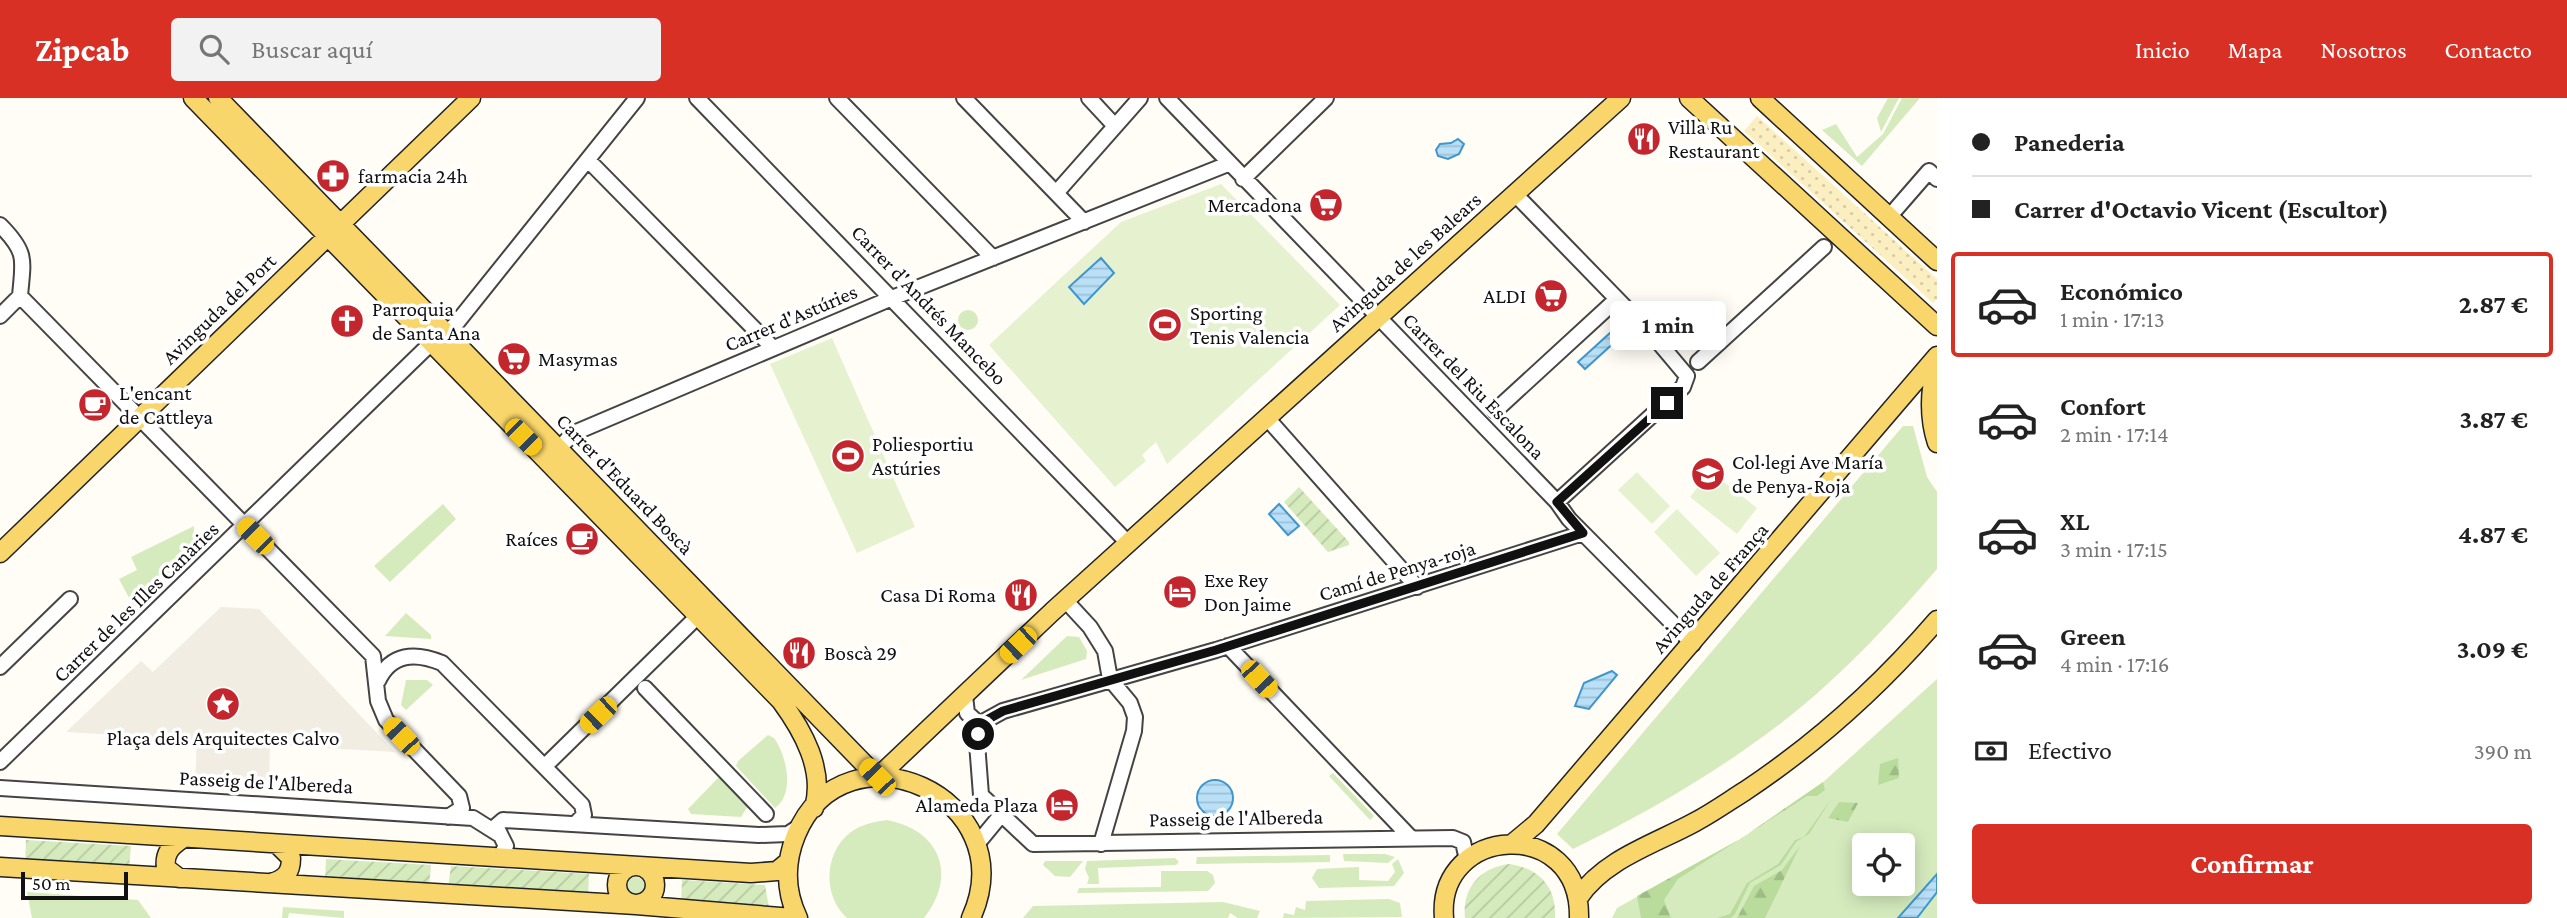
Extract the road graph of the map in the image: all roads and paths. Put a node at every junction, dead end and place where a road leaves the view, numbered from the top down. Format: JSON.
{"nodes":[{"id":1,"x":193,"y":98,"type":"edge"},
{"id":2,"x":218,"y":98,"type":"edge"},
{"id":3,"x":471,"y":98,"type":"edge"},
{"id":4,"x":637,"y":98,"type":"edge"},
{"id":5,"x":697,"y":98,"type":"edge"},
{"id":6,"x":837,"y":98,"type":"edge"},
{"id":7,"x":964,"y":98,"type":"edge"},
{"id":8,"x":1089,"y":98,"type":"edge"},
{"id":9,"x":1140,"y":98,"type":"edge"},
{"id":10,"x":1167,"y":98,"type":"edge"},
{"id":11,"x":1326,"y":98,"type":"edge"},
{"id":12,"x":1621,"y":98,"type":"edge"},
{"id":13,"x":1689,"y":98,"type":"edge"},
{"id":14,"x":1760,"y":98,"type":"edge"},
{"id":15,"x":1115,"y":126,"type":"junction"},
{"id":16,"x":589,"y":161,"type":"junction"},
{"id":17,"x":1228,"y":164,"type":"junction"},
{"id":18,"x":1243,"y":179,"type":"junction"},
{"id":19,"x":1937,"y":179,"type":"edge"},
{"id":20,"x":1056,"y":192,"type":"junction"},
{"id":21,"x":1515,"y":194,"type":"junction"},
{"id":22,"x":1889,"y":217,"type":"junction"},
{"id":23,"x":1084,"y":222,"type":"junction"},
{"id":24,"x":0,"y":225,"type":"edge"},
{"id":25,"x":334,"y":231,"type":"junction"},
{"id":26,"x":1824,"y":247,"type":"dead end"},
{"id":27,"x":993,"y":258,"type":"junction"},
{"id":28,"x":1937,"y":261,"type":"edge"},
{"id":29,"x":20,"y":296,"type":"junction"},
{"id":30,"x":892,"y":298,"type":"junction"},
{"id":31,"x":1617,"y":299,"type":"junction"},
{"id":32,"x":0,"y":316,"type":"edge"},
{"id":33,"x":1378,"y":316,"type":"junction"},
{"id":34,"x":1937,"y":326,"type":"edge"},
{"id":35,"x":439,"y":338,"type":"junction"},
{"id":36,"x":773,"y":348,"type":"junction"},
{"id":37,"x":1937,"y":356,"type":"edge"},
{"id":38,"x":1698,"y":362,"type":"dead end"},
{"id":39,"x":1937,"y":366,"type":"edge"},
{"id":40,"x":1495,"y":411,"type":"dead end"},
{"id":41,"x":140,"y":418,"type":"junction"},
{"id":42,"x":1267,"y":418,"type":"junction"},
{"id":43,"x":1937,"y":443,"type":"edge"},
{"id":44,"x":559,"y":448,"type":"junction"},
{"id":45,"x":1557,"y":502,"type":"junction"},
{"id":46,"x":245,"y":526,"type":"junction"},
{"id":47,"x":1583,"y":533,"type":"junction"},
{"id":48,"x":1128,"y":543,"type":"junction"},
{"id":49,"x":0,"y":553,"type":"edge"},
{"id":50,"x":1417,"y":587,"type":"junction"},
{"id":51,"x":70,"y":599,"type":"dead end"},
{"id":52,"x":1065,"y":600,"type":"junction"},
{"id":53,"x":698,"y":616,"type":"junction"},
{"id":54,"x":1937,"y":620,"type":"edge"},
{"id":55,"x":1693,"y":644,"type":"junction"},
{"id":56,"x":1228,"y":646,"type":"junction"},
{"id":57,"x":0,"y":667,"type":"edge"},
{"id":58,"x":1110,"y":679,"type":"junction"},
{"id":59,"x":378,"y":681,"type":"junction"},
{"id":60,"x":645,"y":688,"type":"dead end"},
{"id":61,"x":965,"y":696,"type":"junction"},
{"id":62,"x":983,"y":722,"type":"junction"},
{"id":63,"x":0,"y":762,"type":"edge"},
{"id":64,"x":545,"y":766,"type":"junction"},
{"id":65,"x":877,"y":777,"type":"junction"},
{"id":66,"x":0,"y":788,"type":"edge"},
{"id":67,"x":458,"y":796,"type":"junction"},
{"id":68,"x":814,"y":808,"type":"junction"},
{"id":69,"x":766,"y":814,"type":"dead end"},
{"id":70,"x":1001,"y":816,"type":"junction"},
{"id":71,"x":448,"y":817,"type":"junction"},
{"id":72,"x":506,"y":820,"type":"junction"},
{"id":73,"x":575,"y":824,"type":"junction"},
{"id":74,"x":800,"y":826,"type":"junction"},
{"id":75,"x":0,"y":827,"type":"edge"},
{"id":76,"x":500,"y":835,"type":"junction"},
{"id":77,"x":1411,"y":838,"type":"junction"},
{"id":78,"x":182,"y":839,"type":"junction"},
{"id":79,"x":1101,"y":844,"type":"junction"},
{"id":80,"x":1512,"y":844,"type":"junction"},
{"id":81,"x":278,"y":845,"type":"junction"},
{"id":82,"x":977,"y":845,"type":"junction"},
{"id":83,"x":499,"y":858,"type":"junction"},
{"id":84,"x":1467,"y":860,"type":"junction"},
{"id":85,"x":788,"y":862,"type":"junction"},
{"id":86,"x":638,"y":866,"type":"junction"},
{"id":87,"x":0,"y":867,"type":"edge"},
{"id":88,"x":179,"y":878,"type":"junction"},
{"id":89,"x":271,"y":884,"type":"junction"},
{"id":90,"x":1579,"y":897,"type":"junction"},
{"id":91,"x":636,"y":905,"type":"junction"},
{"id":92,"x":1443,"y":916,"type":"edge"},
{"id":93,"x":796,"y":918,"type":"edge"},
{"id":94,"x":971,"y":918,"type":"edge"},
{"id":95,"x":1579,"y":918,"type":"edge"}],
"edges":[{"from":1,"to":25,"type":"main road"},
{"from":2,"to":25,"type":"main road"},
{"from":3,"to":25,"type":"main road","name":"Avinguda del Port"},
{"from":4,"to":16,"type":"street","name":"Carrer de les Illes Canàries"},
{"from":5,"to":30,"type":"street","name":"Carrer d'Andrés Mancebo"},
{"from":6,"to":27,"type":"street"},
{"from":7,"to":20,"type":"street"},
{"from":8,"to":15,"type":"street"},
{"from":9,"to":15,"type":"street"},
{"from":10,"to":17,"type":"street","name":"Carrer del Riu Escalona"},
{"from":11,"to":18,"type":"street"},
{"from":12,"to":21,"type":"main road","name":"Avinguda de les Balears"},
{"from":13,"to":34,"type":"main road"},
{"from":14,"to":22,"type":"main road"},
{"from":15,"to":20,"type":"street"},
{"from":16,"to":35,"type":"street","name":"Carrer de les Illes Canàries"},
{"from":16,"to":36,"type":"street"},
{"from":17,"to":18,"type":"street","name":"Carrer del Riu Escalona"},
{"from":17,"to":23,"type":"street","name":"Carrer d'Astúries"},
{"from":18,"to":33,"type":"street","name":"Carrer del Riu Escalona"},
{"from":19,"to":22,"type":"street"},
{"from":20,"to":23,"type":"street"},
{"from":21,"to":31,"type":"street"},
{"from":21,"to":33,"type":"main road","name":"Avinguda de les Balears"},
{"from":22,"to":28,"type":"main road"},
{"from":23,"to":27,"type":"street","name":"Carrer d'Astúries"},
{"from":24,"to":29,"type":"street"},
{"from":25,"to":35,"type":"main road","name":"Carrer d'Eduard Boscà"},
{"from":25,"to":41,"type":"main road","name":"Avinguda del Port"},
{"from":26,"to":38,"type":"street"},
{"from":27,"to":30,"type":"street","name":"Carrer d'Astúries"},
{"from":29,"to":32,"type":"street"},
{"from":29,"to":41,"type":"street"},
{"from":30,"to":36,"type":"street","name":"Carrer d'Astúries"},
{"from":30,"to":48,"type":"street","name":"Carrer d'Andrés Mancebo"},
{"from":31,"to":40,"type":"street"},
{"from":31,"to":45,"type":"street"},
{"from":33,"to":42,"type":"main road","name":"Avinguda de les Balears"},
{"from":33,"to":45,"type":"street","name":"Carrer del Riu Escalona"},
{"from":35,"to":44,"type":"main road","name":"Carrer d'Eduard Boscà"},
{"from":35,"to":46,"type":"street","name":"Carrer de les Illes Canàries"},
{"from":35,"to":53,"type":"main road","name":"Carrer d'Eduard Boscà"},
{"from":36,"to":44,"type":"street","name":"Carrer d'Astúries"},
{"from":37,"to":55,"type":"main road","name":"Avinguda de França"},
{"from":39,"to":43,"type":"main road"},
{"from":41,"to":46,"type":"street"},
{"from":41,"to":49,"type":"main road","name":"Avinguda del Port"},
{"from":42,"to":48,"type":"main road","name":"Avinguda de les Balears"},
{"from":42,"to":50,"type":"street"},
{"from":44,"to":65,"type":"main road","name":"Carrer d'Eduard Boscà"},
{"from":45,"to":47,"type":"street","name":"Carrer del Riu Escalona"},
{"from":46,"to":59,"type":"street"},
{"from":46,"to":63,"type":"street","name":"Carrer de les Illes Canàries"},
{"from":47,"to":50,"type":"street","name":"Camí de Penya-roja"},
{"from":47,"to":55,"type":"street","name":"Carrer del Riu Escalona"},
{"from":48,"to":52,"type":"main road","name":"Avinguda de les Balears"},
{"from":50,"to":56,"type":"street","name":"Camí de Penya-roja"},
{"from":51,"to":57,"type":"street"},
{"from":52,"to":58,"type":"street"},
{"from":52,"to":61,"type":"main road","name":"Avinguda de les Balears"},
{"from":53,"to":64,"type":"street"},
{"from":53,"to":68,"type":"main road","name":"Carrer d'Eduard Boscà"},
{"from":54,"to":90,"type":"main road"},
{"from":55,"to":80,"type":"main road","name":"Avinguda de França"},
{"from":56,"to":58,"type":"street","name":"Camí de Penya-roja"},
{"from":56,"to":77,"type":"street"},
{"from":58,"to":62,"type":"street","name":"Camí de Penya-roja"},
{"from":58,"to":79,"type":"street"},
{"from":59,"to":64,"type":"street"},
{"from":59,"to":67,"type":"street"},
{"from":60,"to":69,"type":"street"},
{"from":61,"to":62,"type":"street"},
{"from":61,"to":65,"type":"main road","name":"Avinguda de les Balears"},
{"from":62,"to":70,"type":"street","name":"Passeig de l'Albereda"},
{"from":64,"to":73,"type":"street"},
{"from":65,"to":68,"type":"main road"},
{"from":65,"to":82,"type":"main road"},
{"from":66,"to":71,"type":"street","name":"Passeig de l'Albereda"},
{"from":67,"to":71,"type":"street"},
{"from":67,"to":72,"type":"street"},
{"from":68,"to":74,"type":"main road"},
{"from":70,"to":79,"type":"street","name":"Passeig de l'Albereda"},
{"from":70,"to":82,"type":"street"},
{"from":71,"to":76,"type":"street","name":"Passeig de l'Albereda"},
{"from":72,"to":73,"type":"street"},
{"from":72,"to":76,"type":"street"},
{"from":73,"to":74,"type":"street"},
{"from":74,"to":85,"type":"main road"},
{"from":75,"to":78,"type":"main road"},
{"from":76,"to":83,"type":"street"},
{"from":77,"to":79,"type":"street","name":"Passeig de l'Albereda"},
{"from":77,"to":84,"type":"street","name":"Passeig de l'Albereda"},
{"from":78,"to":81,"type":"main road"},
{"from":78,"to":88,"type":"main road"},
{"from":80,"to":84,"type":"main road"},
{"from":80,"to":90,"type":"main road"},
{"from":81,"to":83,"type":"main road"},
{"from":81,"to":89,"type":"main road"},
{"from":82,"to":94,"type":"main road"},
{"from":83,"to":86,"type":"main road"},
{"from":84,"to":92,"type":"main road"},
{"from":85,"to":86,"type":"main road"},
{"from":85,"to":93,"type":"main road"},
{"from":86,"to":91,"type":"main road"},
{"from":86,"to":91,"type":"main road"},
{"from":87,"to":88,"type":"main road"},
{"from":88,"to":89,"type":"main road"},
{"from":89,"to":91,"type":"main road"},
{"from":90,"to":95,"type":"main road"},
{"from":91,"to":93,"type":"main road"}]}
